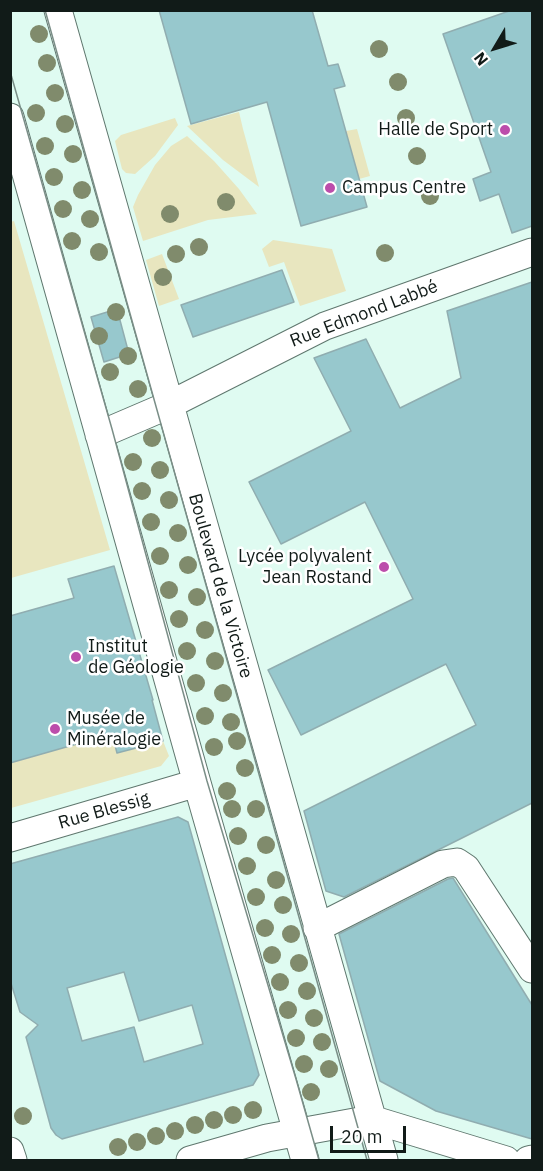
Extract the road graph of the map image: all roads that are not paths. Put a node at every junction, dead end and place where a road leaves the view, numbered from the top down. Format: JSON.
{"nodes":[{"id":1,"x":57,"y":10,"type":"edge"},
{"id":2,"x":10,"y":117,"type":"edge"},
{"id":3,"x":532,"y":252,"type":"edge"},
{"id":4,"x":169,"y":405,"type":"junction"},
{"id":5,"x":99,"y":435,"type":"junction"},
{"id":6,"x":197,"y":783,"type":"junction"},
{"id":7,"x":10,"y":838,"type":"edge"},
{"id":8,"x":317,"y":928,"type":"junction"},
{"id":9,"x":532,"y":969,"type":"edge"},
{"id":10,"x":371,"y":1119,"type":"junction"},
{"id":11,"x":297,"y":1132,"type":"junction"},
{"id":12,"x":10,"y":1151,"type":"edge"},
{"id":13,"x":532,"y":1159,"type":"edge"},
{"id":14,"x":13,"y":1161,"type":"edge"},
{"id":15,"x":190,"y":1161,"type":"edge"},
{"id":16,"x":305,"y":1161,"type":"edge"},
{"id":17,"x":384,"y":1161,"type":"edge"},
{"id":18,"x":506,"y":1161,"type":"edge"},
{"id":19,"x":528,"y":1161,"type":"edge"}],
"edges":[{"from":1,"to":4,"type":"street","name":"Boulevard de la Victoire"},
{"from":2,"to":5,"type":"street"},
{"from":3,"to":4,"type":"street","name":"Rue Edmond Labbé"},
{"from":4,"to":5,"type":"street","name":"Rue Edmond Labbé"},
{"from":4,"to":8,"type":"street","name":"Boulevard de la Victoire"},
{"from":5,"to":6,"type":"street"},
{"from":6,"to":7,"type":"street","name":"Rue Blessig"},
{"from":6,"to":11,"type":"street"},
{"from":8,"to":9,"type":"street"},
{"from":8,"to":10,"type":"street","name":"Boulevard de la Victoire"},
{"from":10,"to":11,"type":"street"},
{"from":10,"to":17,"type":"street","name":"Boulevard de la Victoire"},
{"from":10,"to":18,"type":"street"},
{"from":11,"to":15,"type":"street"},
{"from":11,"to":16,"type":"street"},
{"from":12,"to":14,"type":"street"},
{"from":13,"to":19,"type":"street"}]}
